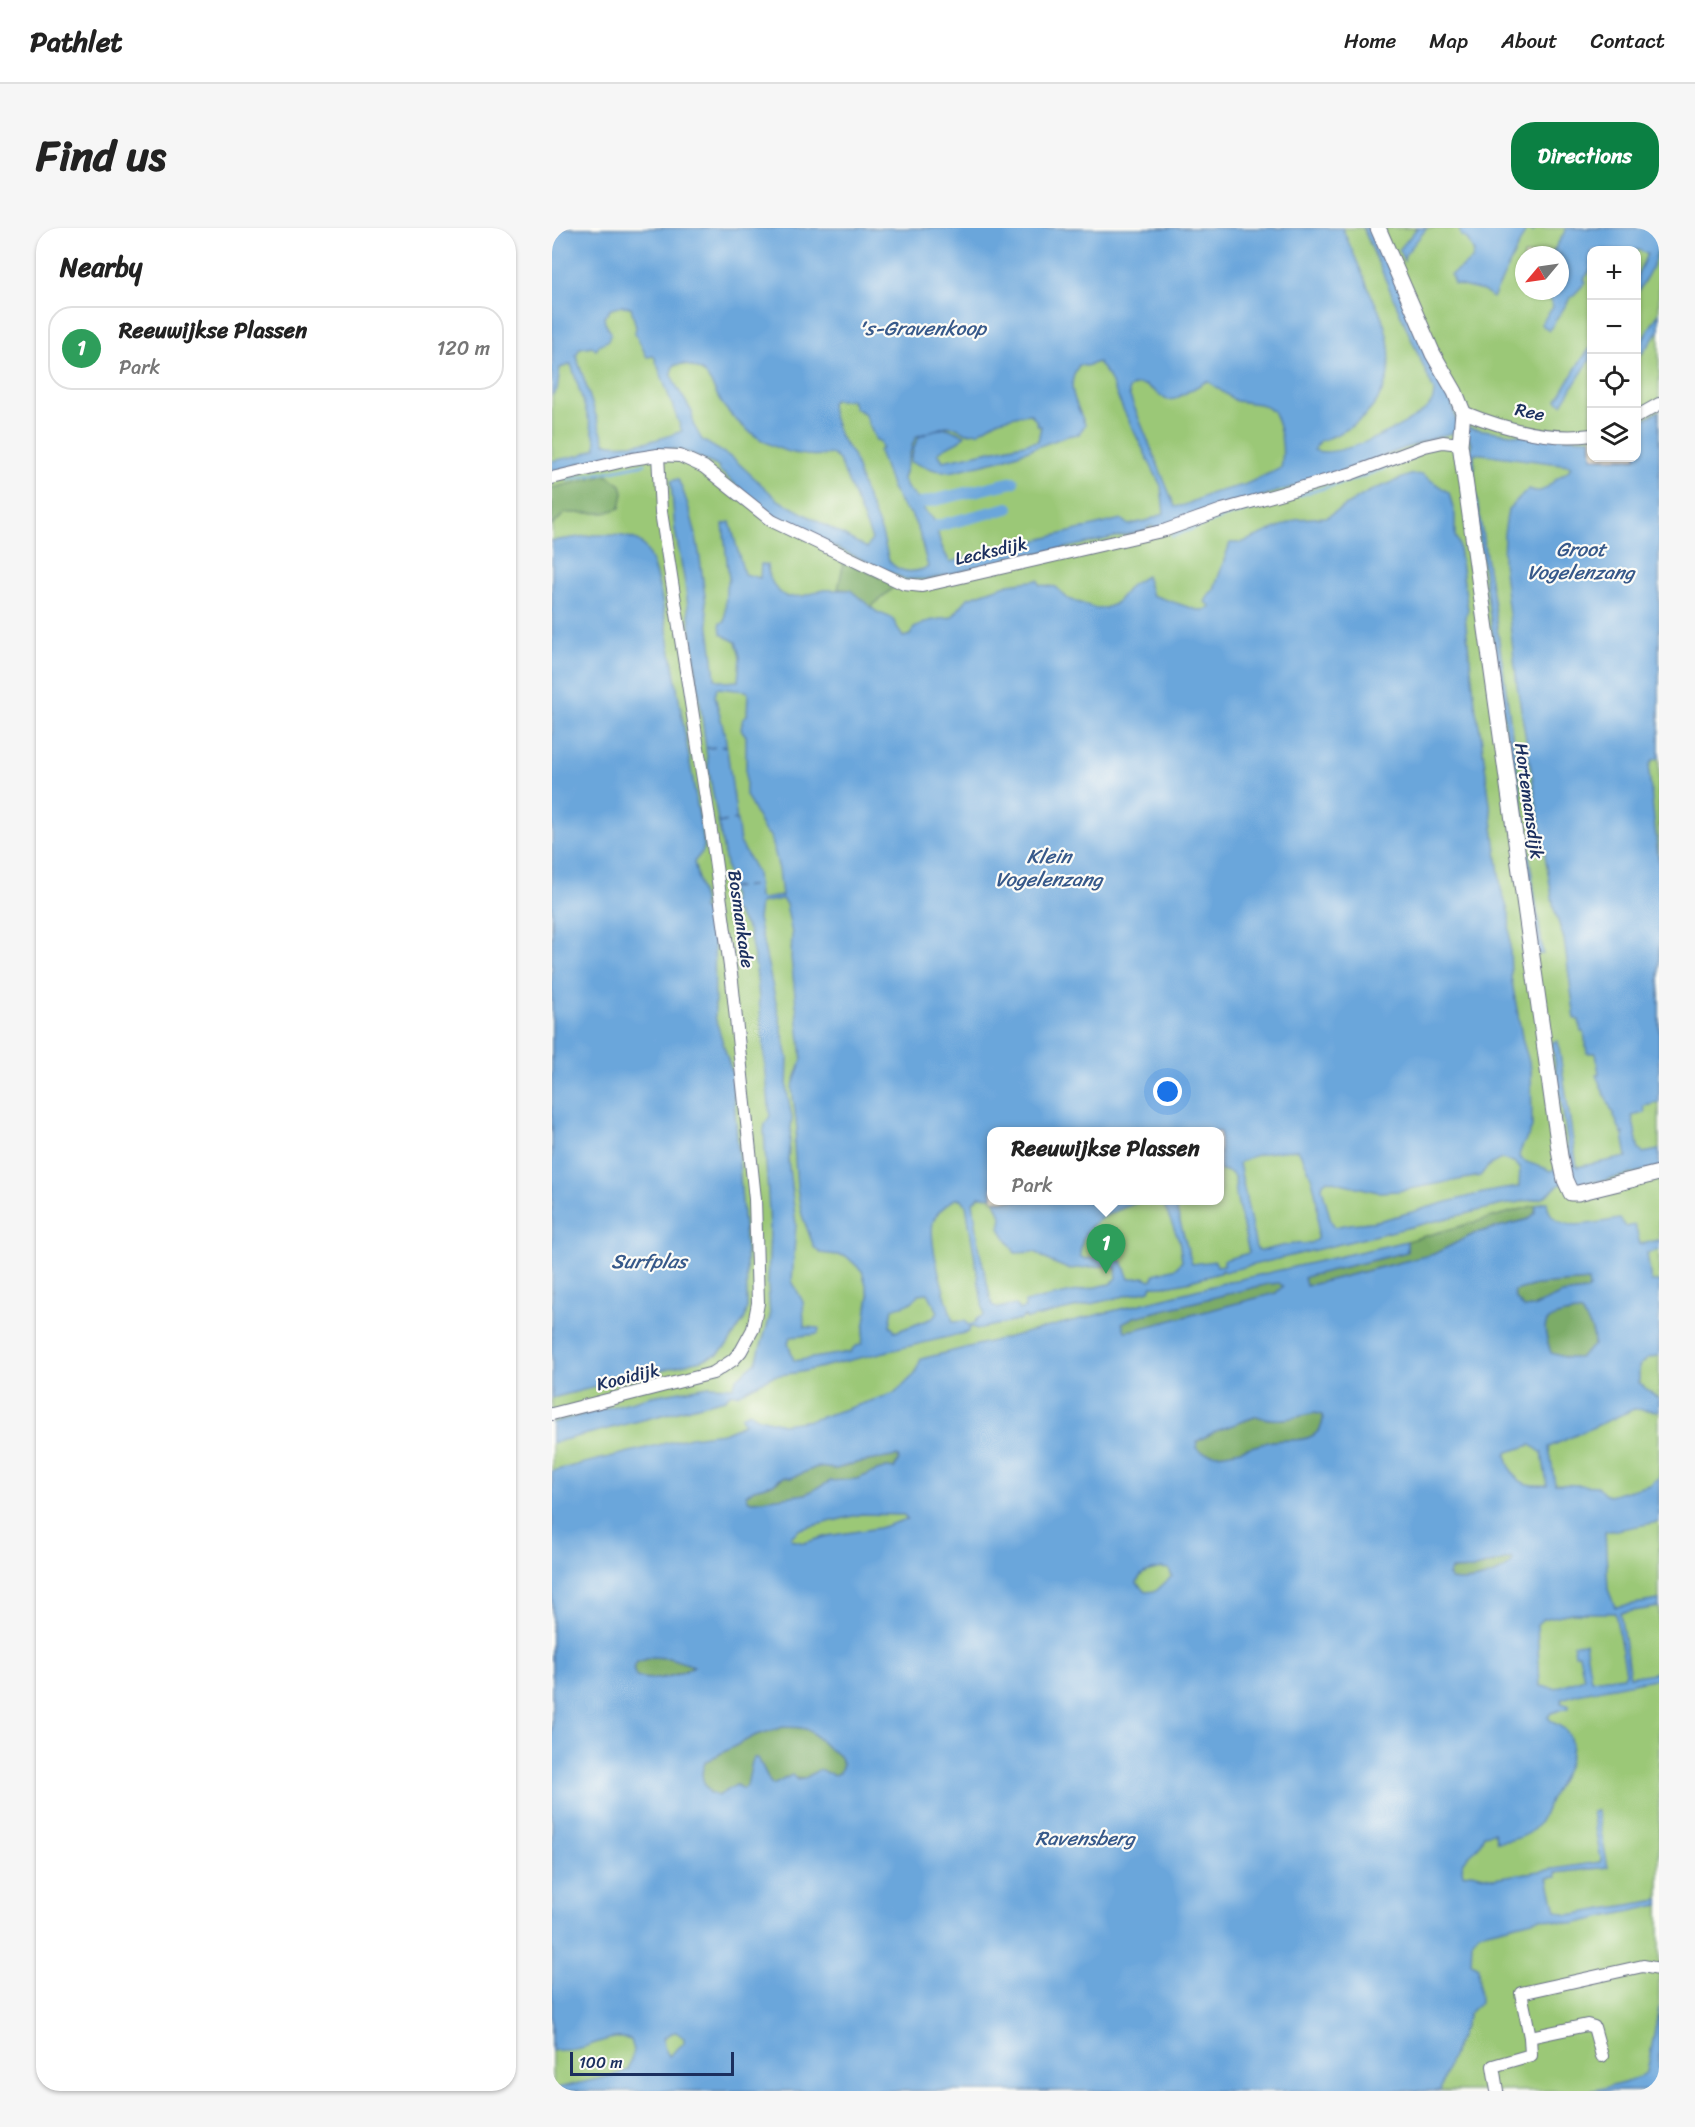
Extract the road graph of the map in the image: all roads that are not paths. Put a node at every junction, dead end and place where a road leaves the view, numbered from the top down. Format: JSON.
{"nodes":[{"id":1,"x":1378,"y":228,"type":"edge"},
{"id":2,"x":1659,"y":404,"type":"edge"},
{"id":3,"x":1641,"y":414,"type":"edge"},
{"id":4,"x":1461,"y":428,"type":"junction"},
{"id":5,"x":1587,"y":435,"type":"edge"},
{"id":6,"x":658,"y":455,"type":"junction"},
{"id":7,"x":552,"y":478,"type":"edge"},
{"id":8,"x":1659,"y":1173,"type":"edge"},
{"id":9,"x":713,"y":1373,"type":"joint"},
{"id":10,"x":552,"y":1414,"type":"edge"},
{"id":11,"x":1659,"y":1969,"type":"edge"},
{"id":12,"x":1530,"y":2037,"type":"junction"},
{"id":13,"x":1602,"y":2056,"type":"dead end"},
{"id":14,"x":1497,"y":2091,"type":"edge"}],
"edges":[{"from":1,"to":4,"type":"street","name":"Hortemansdijk"},
{"from":2,"to":3,"type":"street"},
{"from":4,"to":5,"type":"street","name":"Ree"},
{"from":4,"to":6,"type":"street","name":"Lecksdijk"},
{"from":4,"to":8,"type":"street","name":"Hortemansdijk"},
{"from":6,"to":7,"type":"street","name":"Lecksdijk"},
{"from":6,"to":9,"type":"street","name":"Bosmankade"},
{"from":9,"to":10,"type":"street","name":"Kooidijk"},
{"from":11,"to":12,"type":"street"},
{"from":12,"to":13,"type":"street"},
{"from":12,"to":14,"type":"street"}]}
